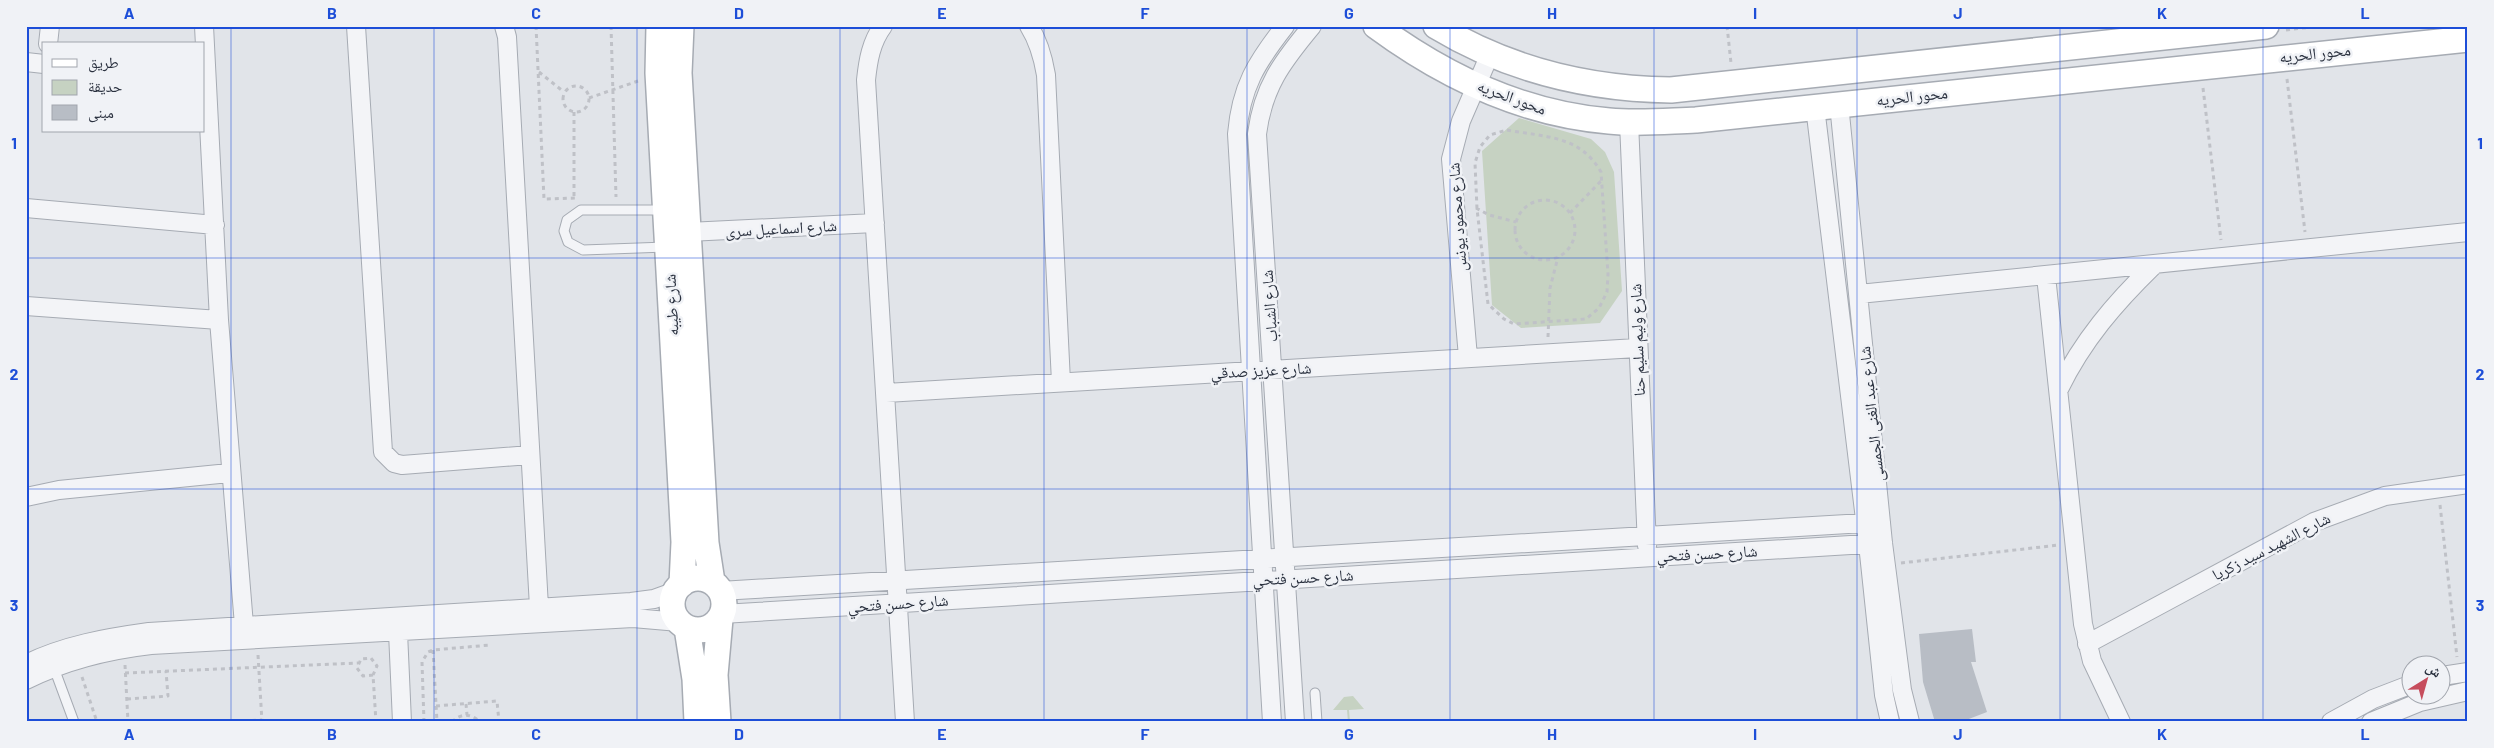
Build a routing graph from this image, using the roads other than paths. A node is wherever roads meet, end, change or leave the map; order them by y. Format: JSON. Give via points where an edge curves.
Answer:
{"nodes":[{"id":1,"x":50,"y":26,"type":"edge"},
{"id":2,"x":204,"y":26,"type":"edge"},
{"id":3,"x":356,"y":26,"type":"edge"},
{"id":4,"x":504,"y":26,"type":"edge"},
{"id":5,"x":659,"y":26,"type":"edge"},
{"id":6,"x":681,"y":26,"type":"edge"},
{"id":7,"x":884,"y":26,"type":"edge"},
{"id":8,"x":1029,"y":26,"type":"edge"},
{"id":9,"x":1285,"y":26,"type":"edge"},
{"id":10,"x":1312,"y":26,"type":"edge"},
{"id":11,"x":1376,"y":26,"type":"edge"},
{"id":12,"x":1436,"y":26,"type":"edge"},
{"id":13,"x":2266,"y":26,"type":"edge"},
{"id":14,"x":2468,"y":38,"type":"edge"},
{"id":15,"x":48,"y":42,"type":"edge"},
{"id":16,"x":204,"y":42,"type":"edge"},
{"id":17,"x":1490,"y":54,"type":"junction"},
{"id":18,"x":26,"y":62,"type":"edge"},
{"id":19,"x":42,"y":64,"type":"edge"},
{"id":20,"x":205,"y":78,"type":"edge"},
{"id":21,"x":1476,"y":85,"type":"junction"},
{"id":22,"x":1827,"y":105,"type":"junction"},
{"id":23,"x":1629,"y":122,"type":"junction"},
{"id":24,"x":26,"y":208,"type":"edge"},
{"id":25,"x":666,"y":210,"type":"junction"},
{"id":26,"x":875,"y":223,"type":"junction"},
{"id":27,"x":215,"y":225,"type":"junction"},
{"id":28,"x":688,"y":232,"type":"junction"},
{"id":29,"x":2468,"y":232,"type":"edge"},
{"id":30,"x":668,"y":247,"type":"junction"},
{"id":31,"x":2153,"y":266,"type":"junction"},
{"id":32,"x":2046,"y":276,"type":"junction"},
{"id":33,"x":1859,"y":294,"type":"junction"},
{"id":34,"x":26,"y":306,"type":"edge"},
{"id":35,"x":219,"y":320,"type":"junction"},
{"id":36,"x":1637,"y":348,"type":"junction"},
{"id":37,"x":1468,"y":358,"type":"junction"},
{"id":38,"x":1273,"y":369,"type":"junction"},
{"id":39,"x":1251,"y":371,"type":"junction"},
{"id":40,"x":1061,"y":382,"type":"junction"},
{"id":41,"x":2059,"y":389,"type":"junction"},
{"id":42,"x":886,"y":393,"type":"junction"},
{"id":43,"x":530,"y":455,"type":"junction"},
{"id":44,"x":230,"y":473,"type":"junction"},
{"id":45,"x":2468,"y":484,"type":"edge"},
{"id":46,"x":26,"y":497,"type":"edge"},
{"id":47,"x":1873,"y":523,"type":"junction"},
{"id":48,"x":1646,"y":536,"type":"junction"},
{"id":49,"x":1876,"y":544,"type":"junction"},
{"id":50,"x":1648,"y":557,"type":"junction"},
{"id":51,"x":1284,"y":558,"type":"junction"},
{"id":52,"x":1262,"y":559,"type":"junction"},
{"id":53,"x":1284,"y":578,"type":"junction"},
{"id":54,"x":897,"y":580,"type":"junction"},
{"id":55,"x":1264,"y":580,"type":"junction"},
{"id":56,"x":679,"y":587,"type":"junction"},
{"id":57,"x":718,"y":601,"type":"junction"},
{"id":58,"x":898,"y":603,"type":"junction"},
{"id":59,"x":539,"y":608,"type":"junction"},
{"id":60,"x":244,"y":625,"type":"junction"},
{"id":61,"x":683,"y":625,"type":"junction"},
{"id":62,"x":398,"y":632,"type":"junction"},
{"id":63,"x":2087,"y":644,"type":"junction"},
{"id":64,"x":26,"y":664,"type":"edge"},
{"id":65,"x":54,"y":668,"type":"junction"},
{"id":66,"x":26,"y":680,"type":"edge"},
{"id":67,"x":2402,"y":688,"type":"edge"},
{"id":68,"x":2468,"y":691,"type":"edge"},
{"id":69,"x":1315,"y":693,"type":"dead end"},
{"id":70,"x":74,"y":722,"type":"edge"},
{"id":71,"x":402,"y":722,"type":"edge"},
{"id":72,"x":697,"y":722,"type":"edge"},
{"id":73,"x":718,"y":722,"type":"edge"},
{"id":74,"x":905,"y":722,"type":"edge"},
{"id":75,"x":1272,"y":722,"type":"edge"},
{"id":76,"x":1294,"y":722,"type":"edge"},
{"id":77,"x":1317,"y":722,"type":"edge"},
{"id":78,"x":1890,"y":722,"type":"edge"},
{"id":79,"x":1910,"y":722,"type":"edge"},
{"id":80,"x":2121,"y":722,"type":"edge"},
{"id":81,"x":2331,"y":722,"type":"edge"},
{"id":82,"x":2372,"y":722,"type":"edge"}],
"edges":[{"from":1,"to":15,"type":"street"},
{"from":2,"to":16,"type":"street"},
{"from":3,"to":43,"type":"street","via":[[383,452],[394,464],[402,465]]},
{"from":4,"to":43,"type":"street"},
{"from":5,"to":25,"type":"main road","name":"شارع طيبه","via":[[658,73]]},
{"from":6,"to":28,"type":"main road","name":"شارع طيبه","via":[[679,73]]},
{"from":7,"to":26,"type":"street","via":[[872,47],[866,80]]},
{"from":8,"to":40,"type":"street","via":[[1044,57],[1046,75]]},
{"from":9,"to":39,"type":"street","name":"شارع الشباب","via":[[1253,70],[1238,115]]},
{"from":10,"to":38,"type":"street","name":"شارع الشباب","via":[[1276,72],[1259,118],[1258,151]]},
{"from":11,"to":21,"type":"main road","name":"محور الحريه"},
{"from":12,"to":17,"type":"main road","name":"محور الحريه"},
{"from":13,"to":17,"type":"main road","name":"محور الحريه","via":[[1671,90],[1599,86],[1551,76]]},
{"from":14,"to":22,"type":"main road","name":"محور الحريه"},
{"from":17,"to":21,"type":"street","name":"شارع محمود يونس"},
{"from":18,"to":19,"type":"street"},
{"from":20,"to":27,"type":"street"},
{"from":21,"to":23,"type":"main road","name":"محور الحريه","via":[[1547,111]]},
{"from":21,"to":37,"type":"street","name":"شارع محمود يونس","via":[[1461,120],[1451,158]]},
{"from":22,"to":23,"type":"main road","name":"محور الحريه","via":[[1696,120]]},
{"from":22,"to":33,"type":"street","name":"شارع عبد الغنى الجمسى"},
{"from":22,"to":47,"type":"street","name":"شارع عبد الغنى الجمسى"},
{"from":23,"to":36,"type":"street","name":"شارع وليم سليم حنا"},
{"from":24,"to":27,"type":"street"},
{"from":25,"to":30,"type":"main road","name":"شارع طيبه"},
{"from":25,"to":30,"type":"lane","via":[[575,212],[564,225],[568,242],[583,250]]},
{"from":26,"to":28,"type":"street","name":"شارع اسماعيل سرى"},
{"from":26,"to":42,"type":"street"},
{"from":27,"to":35,"type":"street"},
{"from":28,"to":57,"type":"main road","name":"شارع طيبه","via":[[706,542]]},
{"from":29,"to":31,"type":"street"},
{"from":30,"to":56,"type":"main road","name":"شارع طيبه","via":[[684,542]]},
{"from":31,"to":32,"type":"street"},
{"from":31,"to":41,"type":"street","via":[[2108,311],[2072,362]]},
{"from":32,"to":33,"type":"street"},
{"from":32,"to":41,"type":"street"},
{"from":33,"to":47,"type":"street","name":"شارع عبد الغنى الجمسى"},
{"from":34,"to":35,"type":"street"},
{"from":35,"to":44,"type":"street"},
{"from":36,"to":37,"type":"street","name":"شارع عزيز صدقي"},
{"from":36,"to":48,"type":"street","name":"شارع وليم سليم حنا"},
{"from":37,"to":38,"type":"street","name":"شارع عزيز صدقي"},
{"from":38,"to":39,"type":"street","name":"شارع عزيز صدقي"},
{"from":38,"to":51,"type":"street","name":"شارع الشباب"},
{"from":39,"to":40,"type":"street","name":"شارع عزيز صدقي"},
{"from":39,"to":52,"type":"street","name":"شارع الشباب"},
{"from":40,"to":42,"type":"street","name":"شارع عزيز صدقي"},
{"from":41,"to":63,"type":"street"},
{"from":42,"to":54,"type":"street"},
{"from":43,"to":59,"type":"street"},
{"from":44,"to":46,"type":"street","via":[[59,490]]},
{"from":44,"to":60,"type":"street"},
{"from":45,"to":63,"type":"street","name":"شارع الشهيد سيد زكريا","via":[[2361,502],[2314,522]]},
{"from":47,"to":48,"type":"street","name":"شارع حسن فتحي"},
{"from":47,"to":49,"type":"street","name":"شارع عبد الغنى الجمسى"},
{"from":48,"to":50,"type":"street","name":"شارع وليم سليم حنا"},
{"from":48,"to":51,"type":"street","name":"شارع حسن فتحي"},
{"from":49,"to":50,"type":"street","name":"شارع حسن فتحي"},
{"from":49,"to":78,"type":"street","name":"شارع عبد الغنى الجمسى","via":[[1884,695]]},
{"from":49,"to":79,"type":"street","name":"شارع عبد الغنى الجمسى","via":[[1886,565],[1902,690]]},
{"from":50,"to":53,"type":"street","name":"شارع حسن فتحي"},
{"from":51,"to":52,"type":"street","name":"شارع حسن فتحي"},
{"from":51,"to":53,"type":"street","name":"شارع الشباب"},
{"from":52,"to":54,"type":"street","name":"شارع حسن فتحي"},
{"from":52,"to":55,"type":"street","name":"شارع الشباب"},
{"from":53,"to":55,"type":"street","name":"شارع حسن فتحي"},
{"from":53,"to":76,"type":"street","name":"شارع الشباب"},
{"from":54,"to":57,"type":"street","name":"شارع حسن فتحي"},
{"from":54,"to":58,"type":"street"},
{"from":55,"to":58,"type":"street","name":"شارع حسن فتحي"},
{"from":55,"to":75,"type":"street","name":"شارع الشباب"},
{"from":56,"to":57,"type":"main road","via":[[696,578]]},
{"from":56,"to":59,"type":"street","via":[[643,601]]},
{"from":56,"to":61,"type":"main road","via":[[672,607]]},
{"from":57,"to":58,"type":"street","name":"شارع حسن فتحي"},
{"from":57,"to":61,"type":"main road","via":[[710,627],[703,630]]},
{"from":57,"to":73,"type":"main road","name":"شارع طيبه","via":[[715,675]]},
{"from":58,"to":74,"type":"street"},
{"from":59,"to":60,"type":"street"},
{"from":60,"to":64,"type":"street","via":[[149,632],[93,641],[50,653]]},
{"from":61,"to":62,"type":"street","via":[[633,618]]},
{"from":61,"to":72,"type":"main road","via":[[694,670]]},
{"from":62,"to":65,"type":"street","via":[[124,648]]},
{"from":62,"to":71,"type":"street"},
{"from":63,"to":80,"type":"street","via":[[2098,678]]},
{"from":65,"to":66,"type":"street"},
{"from":65,"to":70,"type":"lane"},
{"from":67,"to":81,"type":"street","via":[[2373,699]]},
{"from":68,"to":82,"type":"street","via":[[2420,702]]},
{"from":69,"to":77,"type":"lane"}]}
